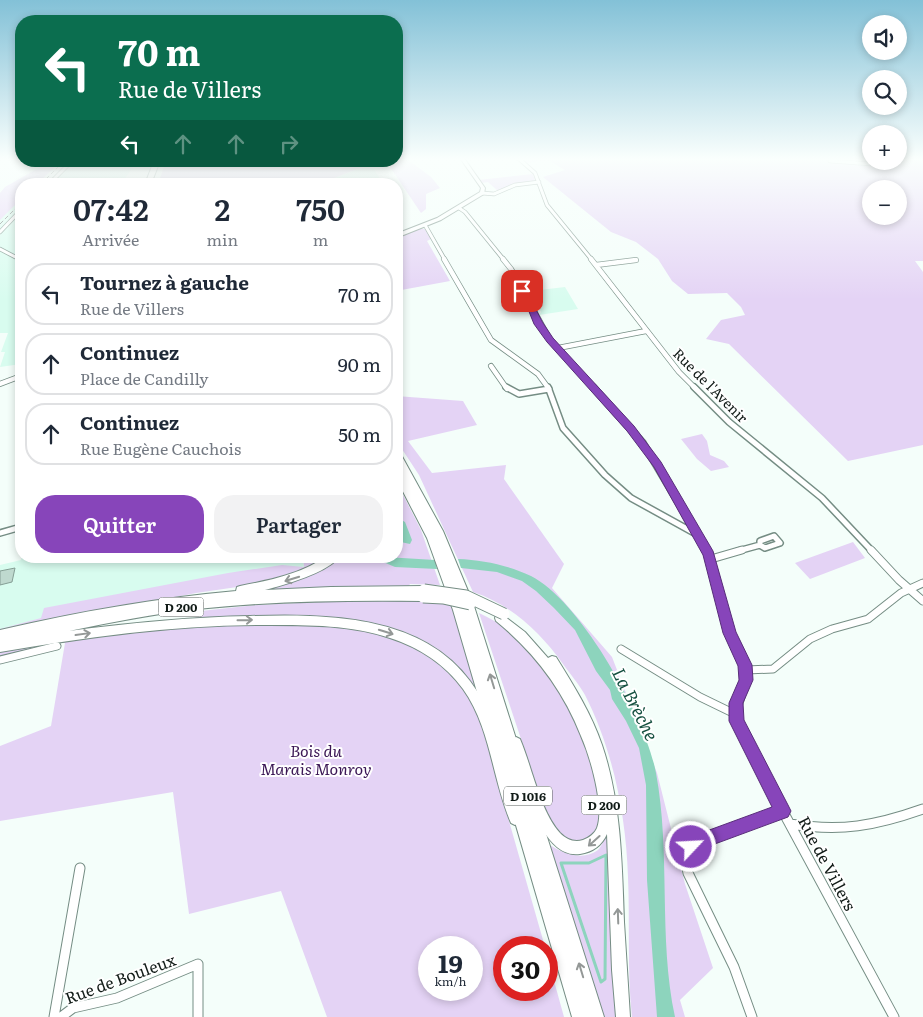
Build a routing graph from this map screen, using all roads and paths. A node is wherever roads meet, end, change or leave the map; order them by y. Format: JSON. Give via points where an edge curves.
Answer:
{"nodes":[{"id":1,"x":463,"y":205,"type":"edge"},
{"id":2,"x":547,"y":205,"type":"edge"},
{"id":3,"x":459,"y":208,"type":"junction"},
{"id":4,"x":15,"y":216,"type":"edge"},
{"id":5,"x":425,"y":225,"type":"junction"},
{"id":6,"x":0,"y":232,"type":"edge"},
{"id":7,"x":403,"y":233,"type":"edge"},
{"id":8,"x":0,"y":249,"type":"edge"},
{"id":9,"x":15,"y":257,"type":"edge"},
{"id":10,"x":636,"y":260,"type":"dead end"},
{"id":11,"x":596,"y":265,"type":"junction"},
{"id":12,"x":646,"y":331,"type":"junction"},
{"id":13,"x":558,"y":348,"type":"junction"},
{"id":14,"x":491,"y":366,"type":"dead end"},
{"id":15,"x":15,"y":378,"type":"edge"},
{"id":16,"x":0,"y":384,"type":"edge"},
{"id":17,"x":548,"y":389,"type":"junction"},
{"id":18,"x":403,"y":465,"type":"edge"},
{"id":19,"x":403,"y":481,"type":"edge"},
{"id":20,"x":15,"y":529,"type":"edge"},
{"id":21,"x":0,"y":532,"type":"edge"},
{"id":22,"x":698,"y":535,"type":"junction"},
{"id":23,"x":760,"y":545,"type":"dead end"},
{"id":24,"x":444,"y":554,"type":"junction"},
{"id":25,"x":711,"y":559,"type":"junction"},
{"id":26,"x":324,"y":563,"type":"edge"},
{"id":27,"x":452,"y":576,"type":"junction"},
{"id":28,"x":923,"y":583,"type":"edge"},
{"id":29,"x":909,"y":589,"type":"junction"},
{"id":30,"x":423,"y":593,"type":"junction"},
{"id":31,"x":188,"y":600,"type":"junction"},
{"id":32,"x":923,"y":601,"type":"edge"},
{"id":33,"x":502,"y":616,"type":"junction"},
{"id":34,"x":0,"y":635,"type":"edge"},
{"id":35,"x":0,"y":641,"type":"edge"},
{"id":36,"x":57,"y":646,"type":"dead end"},
{"id":37,"x":0,"y":647,"type":"edge"},
{"id":38,"x":621,"y":649,"type":"dead end"},
{"id":39,"x":0,"y":660,"type":"edge"},
{"id":40,"x":746,"y":670,"type":"junction"},
{"id":41,"x":502,"y":714,"type":"junction"},
{"id":42,"x":735,"y":714,"type":"junction"},
{"id":43,"x":923,"y":809,"type":"edge"},
{"id":44,"x":782,"y":811,"type":"junction"},
{"id":45,"x":790,"y":824,"type":"junction"},
{"id":46,"x":80,"y":868,"type":"dead end"},
{"id":47,"x":544,"y":898,"type":"junction"},
{"id":48,"x":54,"y":1017,"type":"edge"},
{"id":49,"x":61,"y":1017,"type":"edge"},
{"id":50,"x":198,"y":1017,"type":"edge"},
{"id":51,"x":580,"y":1017,"type":"edge"},
{"id":52,"x":596,"y":1017,"type":"edge"},
{"id":53,"x":623,"y":1017,"type":"edge"},
{"id":54,"x":752,"y":1017,"type":"edge"},
{"id":55,"x":894,"y":1017,"type":"edge"}],
"edges":[{"from":1,"to":3,"type":"main road"},
{"from":2,"to":11,"type":"street","name":"Rue de l'Avenir"},
{"from":3,"to":5,"type":"street"},
{"from":3,"to":13,"type":"street","via":[[509,266],[539,324]]},
{"from":4,"to":6,"type":"street"},
{"from":5,"to":7,"type":"street"},
{"from":5,"to":17,"type":"street","via":[[491,340],[532,368]]},
{"from":8,"to":9,"type":"street"},
{"from":10,"to":11,"type":"street"},
{"from":11,"to":12,"type":"street","name":"Rue de l'Avenir"},
{"from":12,"to":13,"type":"street"},
{"from":12,"to":29,"type":"street","name":"Rue de l'Avenir","via":[[698,392],[822,498]]},
{"from":13,"to":22,"type":"street","via":[[643,443]]},
{"from":14,"to":17,"type":"street","via":[[506,390],[513,395]]},
{"from":15,"to":16,"type":"street"},
{"from":17,"to":22,"type":"street","via":[[564,430],[605,475],[640,504]]},
{"from":18,"to":24,"type":"highway","number":"D 1016","via":[[424,501]]},
{"from":19,"to":24,"type":"highway","number":"D 1016"},
{"from":20,"to":21,"type":"street"},
{"from":22,"to":25,"type":"street"},
{"from":23,"to":25,"type":"street"},
{"from":24,"to":27,"type":"highway","number":"D 1016"},
{"from":25,"to":40,"type":"street","via":[[732,639]]},
{"from":26,"to":31,"type":"main road","number":"D 200","one_way":true,"via":[[290,580]]},
{"from":41,"to":27,"type":"highway","number":"D 1016","one_way":true},
{"from":27,"to":47,"type":"highway","number":"D 1016"},
{"from":28,"to":29,"type":"street"},
{"from":29,"to":32,"type":"street","name":"Rue de l'Avenir"},
{"from":29,"to":40,"type":"street","via":[[868,619],[810,639],[777,667]]},
{"from":30,"to":31,"type":"main road","number":"D 200","via":[[306,591]]},
{"from":30,"to":33,"type":"main road","number":"D 200","bridge":true,"via":[[461,601]]},
{"from":30,"to":35,"type":"main road","number":"D 200","via":[[190,606]]},
{"from":31,"to":34,"type":"main road","number":"D 200","via":[[106,612]]},
{"from":33,"to":41,"type":"main road","number":"D 200","one_way":true,"via":[[543,659],[581,721],[597,768],[605,810],[604,827],[594,843],[573,848],[562,844],[551,832],[523,758]]},
{"from":53,"to":33,"type":"main road","number":"D 200","one_way":true,"via":[[615,832],[602,762],[586,716],[559,670],[530,635]]},
{"from":36,"to":39,"type":"street"},
{"from":37,"to":47,"type":"main road","number":"D 200","one_way":true,"via":[[146,626],[250,620],[338,622],[374,628],[406,639],[450,667],[476,699]]},
{"from":38,"to":42,"type":"street","via":[[700,697]]},
{"from":40,"to":42,"type":"street"},
{"from":52,"to":41,"type":"highway","number":"D 1016","one_way":true},
{"from":42,"to":44,"type":"street","name":"Rue de Villers","via":[[740,732]]},
{"from":43,"to":45,"type":"street","via":[[865,828],[830,830]]},
{"from":44,"to":45,"type":"street","name":"Rue de Villers"},
{"from":44,"to":54,"type":"street","via":[[699,842],[687,855],[690,878],[734,967]]},
{"from":45,"to":55,"type":"street","name":"Rue de Villers"},
{"from":46,"to":48,"type":"street"},
{"from":47,"to":51,"type":"highway","number":"D 1016"},
{"from":49,"to":50,"type":"street","name":"Rue de Bouleux","via":[[73,1008],[117,998],[198,964]]}]}
